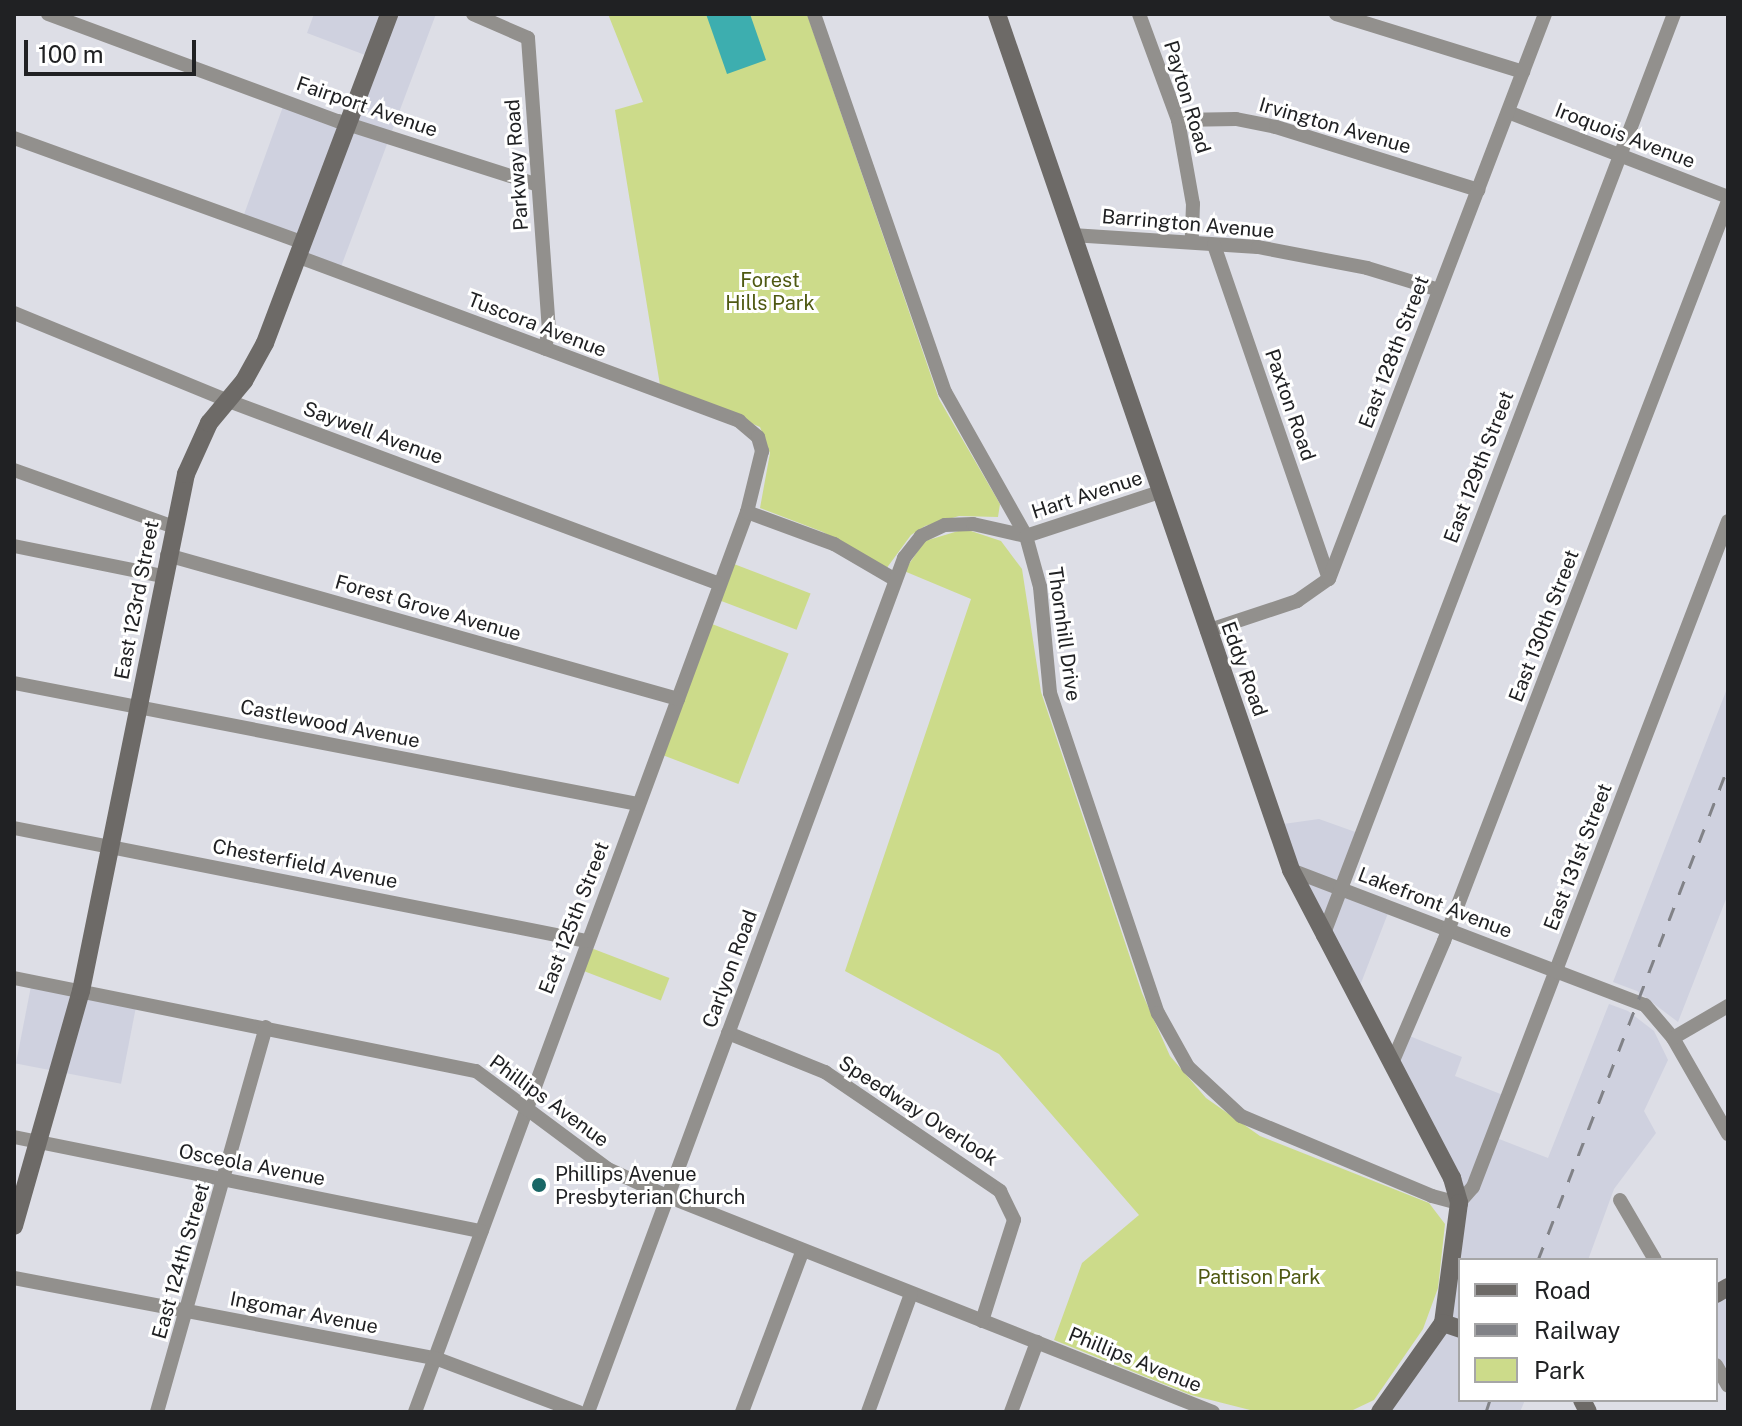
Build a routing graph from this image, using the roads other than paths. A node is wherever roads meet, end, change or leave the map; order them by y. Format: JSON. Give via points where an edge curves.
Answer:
{"nodes":[{"id":1,"x":48,"y":14,"type":"edge"},
{"id":2,"x":389,"y":14,"type":"edge"},
{"id":3,"x":473,"y":14,"type":"edge"},
{"id":4,"x":814,"y":14,"type":"edge"},
{"id":5,"x":997,"y":14,"type":"edge"},
{"id":6,"x":1139,"y":14,"type":"edge"},
{"id":7,"x":1336,"y":14,"type":"edge"},
{"id":8,"x":1545,"y":14,"type":"edge"},
{"id":9,"x":1674,"y":14,"type":"edge"},
{"id":10,"x":1523,"y":72,"type":"junction"},
{"id":11,"x":1508,"y":112,"type":"junction"},
{"id":12,"x":350,"y":120,"type":"junction"},
{"id":13,"x":1178,"y":120,"type":"junction"},
{"id":14,"x":14,"y":138,"type":"edge"},
{"id":15,"x":1620,"y":155,"type":"junction"},
{"id":16,"x":538,"y":185,"type":"junction"},
{"id":17,"x":1478,"y":190,"type":"junction"},
{"id":18,"x":1728,"y":199,"type":"edge"},
{"id":19,"x":1072,"y":235,"type":"junction"},
{"id":20,"x":1192,"y":241,"type":"junction"},
{"id":21,"x":1214,"y":245,"type":"junction"},
{"id":22,"x":301,"y":250,"type":"junction"},
{"id":23,"x":1439,"y":290,"type":"junction"},
{"id":24,"x":14,"y":313,"type":"edge"},
{"id":25,"x":545,"y":349,"type":"junction"},
{"id":26,"x":226,"y":400,"type":"junction"},
{"id":27,"x":758,"y":437,"type":"joint"},
{"id":28,"x":14,"y":470,"type":"edge"},
{"id":29,"x":1160,"y":492,"type":"junction"},
{"id":30,"x":747,"y":512,"type":"junction"},
{"id":31,"x":1728,"y":521,"type":"edge"},
{"id":32,"x":174,"y":527,"type":"junction"},
{"id":33,"x":1026,"y":536,"type":"junction"},
{"id":34,"x":14,"y":546,"type":"edge"},
{"id":35,"x":167,"y":555,"type":"junction"},
{"id":36,"x":163,"y":576,"type":"junction"},
{"id":37,"x":894,"y":579,"type":"junction"},
{"id":38,"x":1329,"y":579,"type":"junction"},
{"id":39,"x":720,"y":584,"type":"junction"},
{"id":40,"x":1207,"y":631,"type":"junction"},
{"id":41,"x":14,"y":683,"type":"edge"},
{"id":42,"x":678,"y":699,"type":"junction"},
{"id":43,"x":138,"y":707,"type":"junction"},
{"id":44,"x":638,"y":804,"type":"junction"},
{"id":45,"x":14,"y":828,"type":"edge"},
{"id":46,"x":111,"y":847,"type":"junction"},
{"id":47,"x":1291,"y":870,"type":"junction"},
{"id":48,"x":1340,"y":889,"type":"junction"},
{"id":49,"x":1448,"y":930,"type":"junction"},
{"id":50,"x":1323,"y":936,"type":"junction"},
{"id":51,"x":587,"y":941,"type":"junction"},
{"id":52,"x":1557,"y":970,"type":"junction"},
{"id":53,"x":14,"y":978,"type":"edge"},
{"id":54,"x":81,"y":991,"type":"junction"},
{"id":55,"x":1728,"y":1006,"type":"edge"},
{"id":56,"x":266,"y":1027,"type":"junction"},
{"id":57,"x":728,"y":1033,"type":"junction"},
{"id":58,"x":1673,"y":1038,"type":"junction"},
{"id":59,"x":1392,"y":1063,"type":"junction"},
{"id":60,"x":524,"y":1108,"type":"junction"},
{"id":61,"x":1728,"y":1134,"type":"edge"},
{"id":62,"x":14,"y":1137,"type":"edge"},
{"id":63,"x":39,"y":1142,"type":"junction"},
{"id":64,"x":225,"y":1181,"type":"junction"},
{"id":65,"x":667,"y":1196,"type":"junction"},
{"id":66,"x":1620,"y":1200,"type":"dead end"},
{"id":67,"x":1459,"y":1203,"type":"junction"},
{"id":68,"x":14,"y":1226,"type":"edge"},
{"id":69,"x":482,"y":1231,"type":"junction"},
{"id":70,"x":802,"y":1252,"type":"junction"},
{"id":71,"x":1654,"y":1258,"type":"edge"},
{"id":72,"x":14,"y":1278,"type":"edge"},
{"id":73,"x":911,"y":1294,"type":"junction"},
{"id":74,"x":187,"y":1310,"type":"junction"},
{"id":75,"x":982,"y":1321,"type":"junction"},
{"id":76,"x":1451,"y":1326,"type":"edge"},
{"id":77,"x":1037,"y":1342,"type":"junction"},
{"id":78,"x":435,"y":1358,"type":"junction"},
{"id":79,"x":1718,"y":1368,"type":"edge"},
{"id":80,"x":1728,"y":1386,"type":"edge"},
{"id":81,"x":1205,"y":1411,"type":"edge"},
{"id":82,"x":157,"y":1412,"type":"edge"},
{"id":83,"x":415,"y":1412,"type":"edge"},
{"id":84,"x":579,"y":1412,"type":"edge"},
{"id":85,"x":588,"y":1412,"type":"edge"},
{"id":86,"x":742,"y":1412,"type":"edge"},
{"id":87,"x":868,"y":1412,"type":"edge"},
{"id":88,"x":1011,"y":1412,"type":"edge"},
{"id":89,"x":1380,"y":1412,"type":"edge"}],
"edges":[{"from":1,"to":12,"type":"street","name":"Fairport Avenue","via":[[338,121]]},
{"from":2,"to":12,"type":"street","name":"East 123rd Street"},
{"from":3,"to":16,"type":"street","name":"Parkway Road","via":[[528,38]]},
{"from":4,"to":33,"type":"street","name":"Thornhill Drive","via":[[945,392]]},
{"from":5,"to":19,"type":"street","name":"Eddy Road"},
{"from":6,"to":13,"type":"street","name":"Payton Road"},
{"from":7,"to":10,"type":"street"},
{"from":8,"to":10,"type":"street","name":"East 128th Street"},
{"from":9,"to":15,"type":"street","name":"East 129th Street"},
{"from":10,"to":11,"type":"street","name":"East 128th Street"},
{"from":11,"to":15,"type":"street","name":"Iroquois Avenue"},
{"from":11,"to":17,"type":"street","name":"East 128th Street"},
{"from":12,"to":16,"type":"street","name":"Fairport Avenue"},
{"from":12,"to":22,"type":"street","name":"East 123rd Street"},
{"from":13,"to":17,"type":"street","name":"Irvington Avenue","via":[[1236,119],[1276,127]]},
{"from":13,"to":20,"type":"street","name":"Payton Road","via":[[1193,204]]},
{"from":14,"to":22,"type":"street","name":"Tuscora Avenue"},
{"from":15,"to":18,"type":"street","name":"Iroquois Avenue"},
{"from":15,"to":48,"type":"street","name":"East 129th Street"},
{"from":16,"to":25,"type":"street","name":"Parkway Road","via":[[549,328]]},
{"from":17,"to":23,"type":"street","name":"East 128th Street"},
{"from":18,"to":49,"type":"street","name":"East 130th Street"},
{"from":19,"to":20,"type":"street","name":"Barrington Avenue"},
{"from":19,"to":29,"type":"street","name":"Eddy Road"},
{"from":20,"to":21,"type":"street","name":"Barrington Avenue"},
{"from":21,"to":23,"type":"street","name":"Barrington Avenue","via":[[1258,247],[1351,265]]},
{"from":21,"to":38,"type":"street","name":"Paxton Road"},
{"from":22,"to":25,"type":"street","name":"Tuscora Avenue"},
{"from":22,"to":26,"type":"street","name":"East 123rd Street","via":[[265,343],[244,381]]},
{"from":23,"to":38,"type":"street","name":"East 128th Street"},
{"from":24,"to":26,"type":"street","name":"Saywell Avenue"},
{"from":25,"to":27,"type":"street","name":"Tuscora Avenue","via":[[739,421]]},
{"from":26,"to":32,"type":"street","name":"East 123rd Street","via":[[197,446]]},
{"from":26,"to":39,"type":"street","name":"Saywell Avenue"},
{"from":27,"to":30,"type":"street","name":"East 125th Street","via":[[761,465]]},
{"from":28,"to":32,"type":"street"},
{"from":29,"to":33,"type":"street","name":"Hart Avenue"},
{"from":29,"to":40,"type":"street","name":"Eddy Road"},
{"from":30,"to":37,"type":"street","via":[[834,544]]},
{"from":30,"to":39,"type":"street","name":"East 125th Street"},
{"from":31,"to":52,"type":"street","name":"East 131st Street"},
{"from":32,"to":35,"type":"street","name":"East 123rd Street"},
{"from":33,"to":37,"type":"street","name":"Carlyon Road","via":[[957,523],[930,530],[914,543]]},
{"from":33,"to":67,"type":"street","name":"Thornhill Drive","via":[[1040,587],[1046,671],[1057,719],[1158,1013],[1176,1050],[1206,1087],[1241,1116]]},
{"from":34,"to":36,"type":"street"},
{"from":35,"to":36,"type":"street","name":"East 123rd Street"},
{"from":35,"to":42,"type":"street","name":"Forest Grove Avenue"},
{"from":36,"to":43,"type":"street","name":"East 123rd Street"},
{"from":37,"to":57,"type":"street","name":"Carlyon Road"},
{"from":38,"to":40,"type":"street","via":[[1306,597]]},
{"from":39,"to":42,"type":"street","name":"East 125th Street"},
{"from":40,"to":47,"type":"street","name":"Eddy Road"},
{"from":41,"to":43,"type":"street","name":"Castlewood Avenue"},
{"from":42,"to":44,"type":"street","name":"East 125th Street"},
{"from":43,"to":44,"type":"street","name":"Castlewood Avenue"},
{"from":43,"to":46,"type":"street","name":"East 123rd Street"},
{"from":44,"to":51,"type":"street","name":"East 125th Street"},
{"from":45,"to":46,"type":"street","name":"Chesterfield Avenue"},
{"from":46,"to":51,"type":"street","name":"Chesterfield Avenue"},
{"from":46,"to":54,"type":"street","name":"East 123rd Street"},
{"from":47,"to":48,"type":"street","name":"Lakefront Avenue"},
{"from":47,"to":50,"type":"street","name":"Eddy Road"},
{"from":48,"to":49,"type":"street","name":"Lakefront Avenue"},
{"from":48,"to":50,"type":"street","name":"East 129th Street"},
{"from":49,"to":52,"type":"street","name":"Lakefront Avenue"},
{"from":49,"to":59,"type":"street","name":"East 130th Street"},
{"from":50,"to":59,"type":"street","name":"Eddy Road"},
{"from":51,"to":60,"type":"street","name":"East 125th Street"},
{"from":52,"to":58,"type":"street","name":"Lakefront Avenue","via":[[1645,1005]]},
{"from":52,"to":67,"type":"street","name":"East 131st Street","via":[[1477,1180]]},
{"from":53,"to":54,"type":"street","name":"Phillips Avenue"},
{"from":54,"to":56,"type":"street","name":"Phillips Avenue"},
{"from":54,"to":63,"type":"street","name":"East 123rd Street"},
{"from":55,"to":58,"type":"street"},
{"from":56,"to":60,"type":"street","name":"Phillips Avenue","via":[[476,1071]]},
{"from":56,"to":64,"type":"street","name":"East 124th Street"},
{"from":57,"to":65,"type":"street","name":"Carlyon Road"},
{"from":57,"to":75,"type":"street","name":"Speedway Overlook","via":[[825,1072],[1000,1191],[1014,1220]]},
{"from":58,"to":61,"type":"street","name":"Lakefront Avenue"},
{"from":59,"to":67,"type":"street","name":"Eddy Road","via":[[1452,1178]]},
{"from":60,"to":65,"type":"street","name":"Phillips Avenue","via":[[608,1169]]},
{"from":60,"to":69,"type":"street","name":"East 125th Street"},
{"from":62,"to":63,"type":"street","name":"Osceola Avenue"},
{"from":63,"to":64,"type":"street","name":"Osceola Avenue"},
{"from":63,"to":68,"type":"street","name":"East 123rd Street"},
{"from":64,"to":69,"type":"street","name":"Osceola Avenue"},
{"from":64,"to":74,"type":"street","name":"East 124th Street"},
{"from":65,"to":70,"type":"street","name":"Phillips Avenue"},
{"from":65,"to":85,"type":"street","name":"Carlyon Road"},
{"from":66,"to":71,"type":"street"},
{"from":67,"to":76,"type":"street","name":"Eddy Road"},
{"from":69,"to":78,"type":"street","name":"East 125th Street"},
{"from":70,"to":73,"type":"street","name":"Phillips Avenue"},
{"from":70,"to":86,"type":"street"},
{"from":72,"to":74,"type":"street","name":"Ingomar Avenue"},
{"from":73,"to":75,"type":"street","name":"Phillips Avenue"},
{"from":73,"to":87,"type":"street"},
{"from":74,"to":78,"type":"street","name":"Ingomar Avenue"},
{"from":74,"to":82,"type":"street","name":"East 124th Street"},
{"from":75,"to":77,"type":"street","name":"Phillips Avenue"},
{"from":76,"to":89,"type":"street"},
{"from":77,"to":81,"type":"street","name":"Phillips Avenue"},
{"from":77,"to":88,"type":"street"},
{"from":78,"to":83,"type":"street","name":"East 125th Street"},
{"from":78,"to":84,"type":"street","name":"Ingomar Avenue"},
{"from":79,"to":80,"type":"street"}]}
